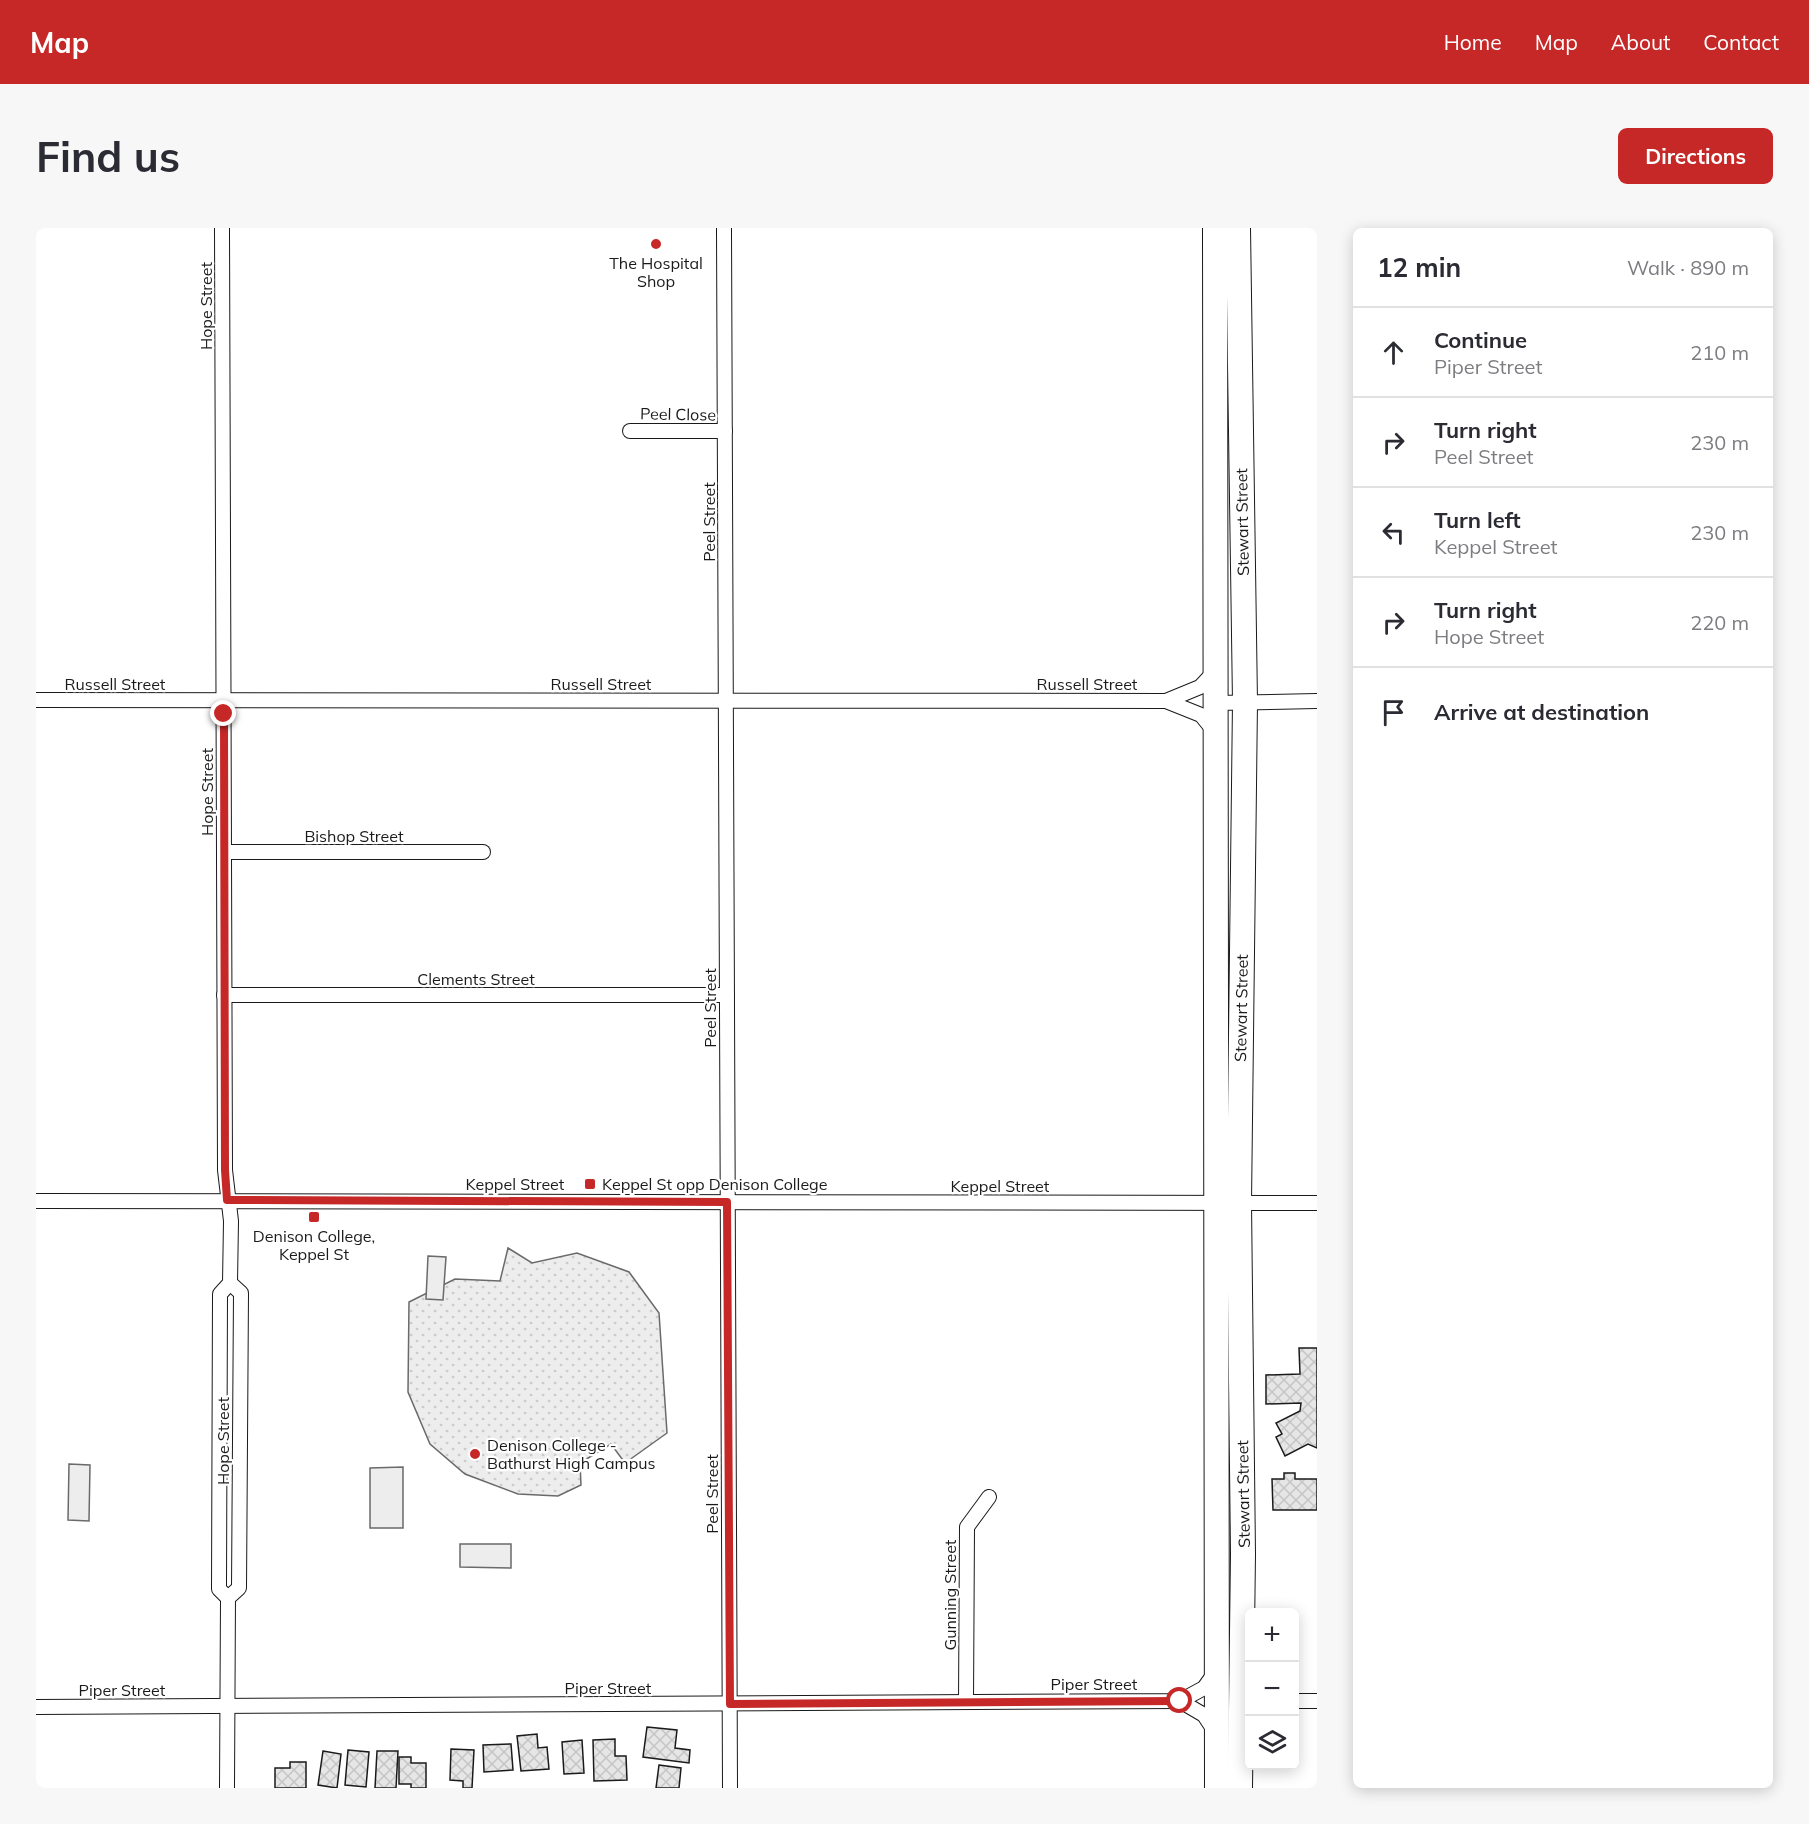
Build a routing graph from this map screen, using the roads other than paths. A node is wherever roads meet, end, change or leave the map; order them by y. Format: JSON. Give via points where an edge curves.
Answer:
{"nodes":[{"id":1,"x":222,"y":228,"type":"edge"},
{"id":2,"x":724,"y":228,"type":"edge"},
{"id":3,"x":1215,"y":228,"type":"edge"},
{"id":4,"x":1240,"y":232,"type":"edge"},
{"id":5,"x":630,"y":430,"type":"dead end"},
{"id":6,"x":725,"y":431,"type":"junction"},
{"id":7,"x":1215,"y":671,"type":"junction"},
{"id":8,"x":36,"y":700,"type":"edge"},
{"id":9,"x":726,"y":700,"type":"junction"},
{"id":10,"x":224,"y":701,"type":"junction"},
{"id":11,"x":1166,"y":701,"type":"junction"},
{"id":12,"x":1317,"y":701,"type":"edge"},
{"id":13,"x":1245,"y":702,"type":"junction"},
{"id":14,"x":1215,"y":703,"type":"junction"},
{"id":15,"x":1216,"y":734,"type":"junction"},
{"id":16,"x":224,"y":852,"type":"junction"},
{"id":17,"x":483,"y":852,"type":"dead end"},
{"id":18,"x":224,"y":995,"type":"junction"},
{"id":19,"x":727,"y":995,"type":"junction"},
{"id":20,"x":227,"y":1200,"type":"junction"},
{"id":21,"x":36,"y":1201,"type":"edge"},
{"id":22,"x":727,"y":1202,"type":"junction"},
{"id":23,"x":1228,"y":1202,"type":"junction"},
{"id":24,"x":1317,"y":1203,"type":"edge"},
{"id":25,"x":230,"y":1284,"type":"junction"},
{"id":26,"x":989,"y":1497,"type":"dead end"},
{"id":27,"x":228,"y":1598,"type":"junction"},
{"id":28,"x":1217,"y":1669,"type":"junction"},
{"id":29,"x":966,"y":1701,"type":"junction"},
{"id":30,"x":1180,"y":1701,"type":"junction"},
{"id":31,"x":1235,"y":1701,"type":"edge"},
{"id":32,"x":1299,"y":1701,"type":"edge"},
{"id":33,"x":1317,"y":1701,"type":"edge"},
{"id":34,"x":730,"y":1704,"type":"junction"},
{"id":35,"x":36,"y":1707,"type":"edge"},
{"id":36,"x":227,"y":1707,"type":"junction"},
{"id":37,"x":1217,"y":1734,"type":"junction"},
{"id":38,"x":227,"y":1788,"type":"edge"},
{"id":39,"x":730,"y":1788,"type":"edge"},
{"id":40,"x":1217,"y":1788,"type":"edge"},
{"id":41,"x":1240,"y":1788,"type":"edge"}],
"edges":[{"from":1,"to":10,"type":"street","name":"Hope Street"},
{"from":2,"to":6,"type":"street","name":"Peel Street"},
{"from":3,"to":7,"type":"highway","name":"Stewart Street"},
{"from":4,"to":13,"type":"highway","name":"Stewart Street"},
{"from":5,"to":6,"type":"street","name":"Peel Close"},
{"from":6,"to":9,"type":"street","name":"Peel Street"},
{"from":7,"to":11,"type":"street","name":"Russell Street","via":[[1200,687]]},
{"from":7,"to":14,"type":"highway","name":"Stewart Street"},
{"from":8,"to":10,"type":"street","name":"Russell Street"},
{"from":9,"to":10,"type":"street","name":"Russell Street"},
{"from":9,"to":11,"type":"street","name":"Russell Street"},
{"from":9,"to":19,"type":"street","name":"Peel Street"},
{"from":10,"to":16,"type":"street","name":"Hope Street"},
{"from":11,"to":15,"type":"street","name":"Russell Street","via":[[1202,715]]},
{"from":12,"to":13,"type":"street"},
{"from":13,"to":14,"type":"street"},
{"from":13,"to":23,"type":"highway","name":"Stewart Street"},
{"from":14,"to":15,"type":"highway","name":"Stewart Street"},
{"from":15,"to":23,"type":"highway","name":"Stewart Street"},
{"from":16,"to":17,"type":"street","name":"Bishop Street"},
{"from":16,"to":18,"type":"street","name":"Hope Street"},
{"from":18,"to":19,"type":"street","name":"Clements Street"},
{"from":18,"to":20,"type":"street","name":"Hope Street"},
{"from":19,"to":22,"type":"street","name":"Peel Street"},
{"from":20,"to":21,"type":"street","name":"Keppel Street"},
{"from":20,"to":22,"type":"street","name":"Keppel Street"},
{"from":20,"to":25,"type":"street","name":"Hope Street","via":[[231,1221]]},
{"from":22,"to":23,"type":"street","name":"Keppel Street"},
{"from":22,"to":34,"type":"street","name":"Peel Street"},
{"from":23,"to":24,"type":"street","name":"Keppel Street"},
{"from":23,"to":28,"type":"highway","name":"Stewart Street"},
{"from":23,"to":31,"type":"highway","name":"Stewart Street","via":[[1243,1554]]},
{"from":25,"to":27,"type":"street","name":"Hope Street","via":[[220,1294],[219,1589]]},
{"from":25,"to":27,"type":"street","name":"Hope Street","via":[[241,1293],[240,1458],[239,1588]]},
{"from":26,"to":29,"type":"street","name":"Gunning Street","via":[[967,1527]]},
{"from":27,"to":36,"type":"street","name":"Hope Street"},
{"from":28,"to":30,"type":"street","via":[[1204,1688]]},
{"from":28,"to":31,"type":"highway","name":"Stewart Street"},
{"from":29,"to":30,"type":"street","name":"Piper Street"},
{"from":29,"to":34,"type":"street","name":"Piper Street"},
{"from":30,"to":37,"type":"street","via":[[1204,1715]]},
{"from":31,"to":37,"type":"highway","name":"Stewart Street"},
{"from":31,"to":41,"type":"highway","name":"Stewart Street"},
{"from":32,"to":33,"type":"street"},
{"from":34,"to":36,"type":"street","name":"Piper Street"},
{"from":34,"to":39,"type":"street","name":"Peel Street"},
{"from":35,"to":36,"type":"street","name":"Piper Street"},
{"from":36,"to":38,"type":"street","name":"Hope Street"},
{"from":37,"to":40,"type":"highway","name":"Stewart Street"}]}
